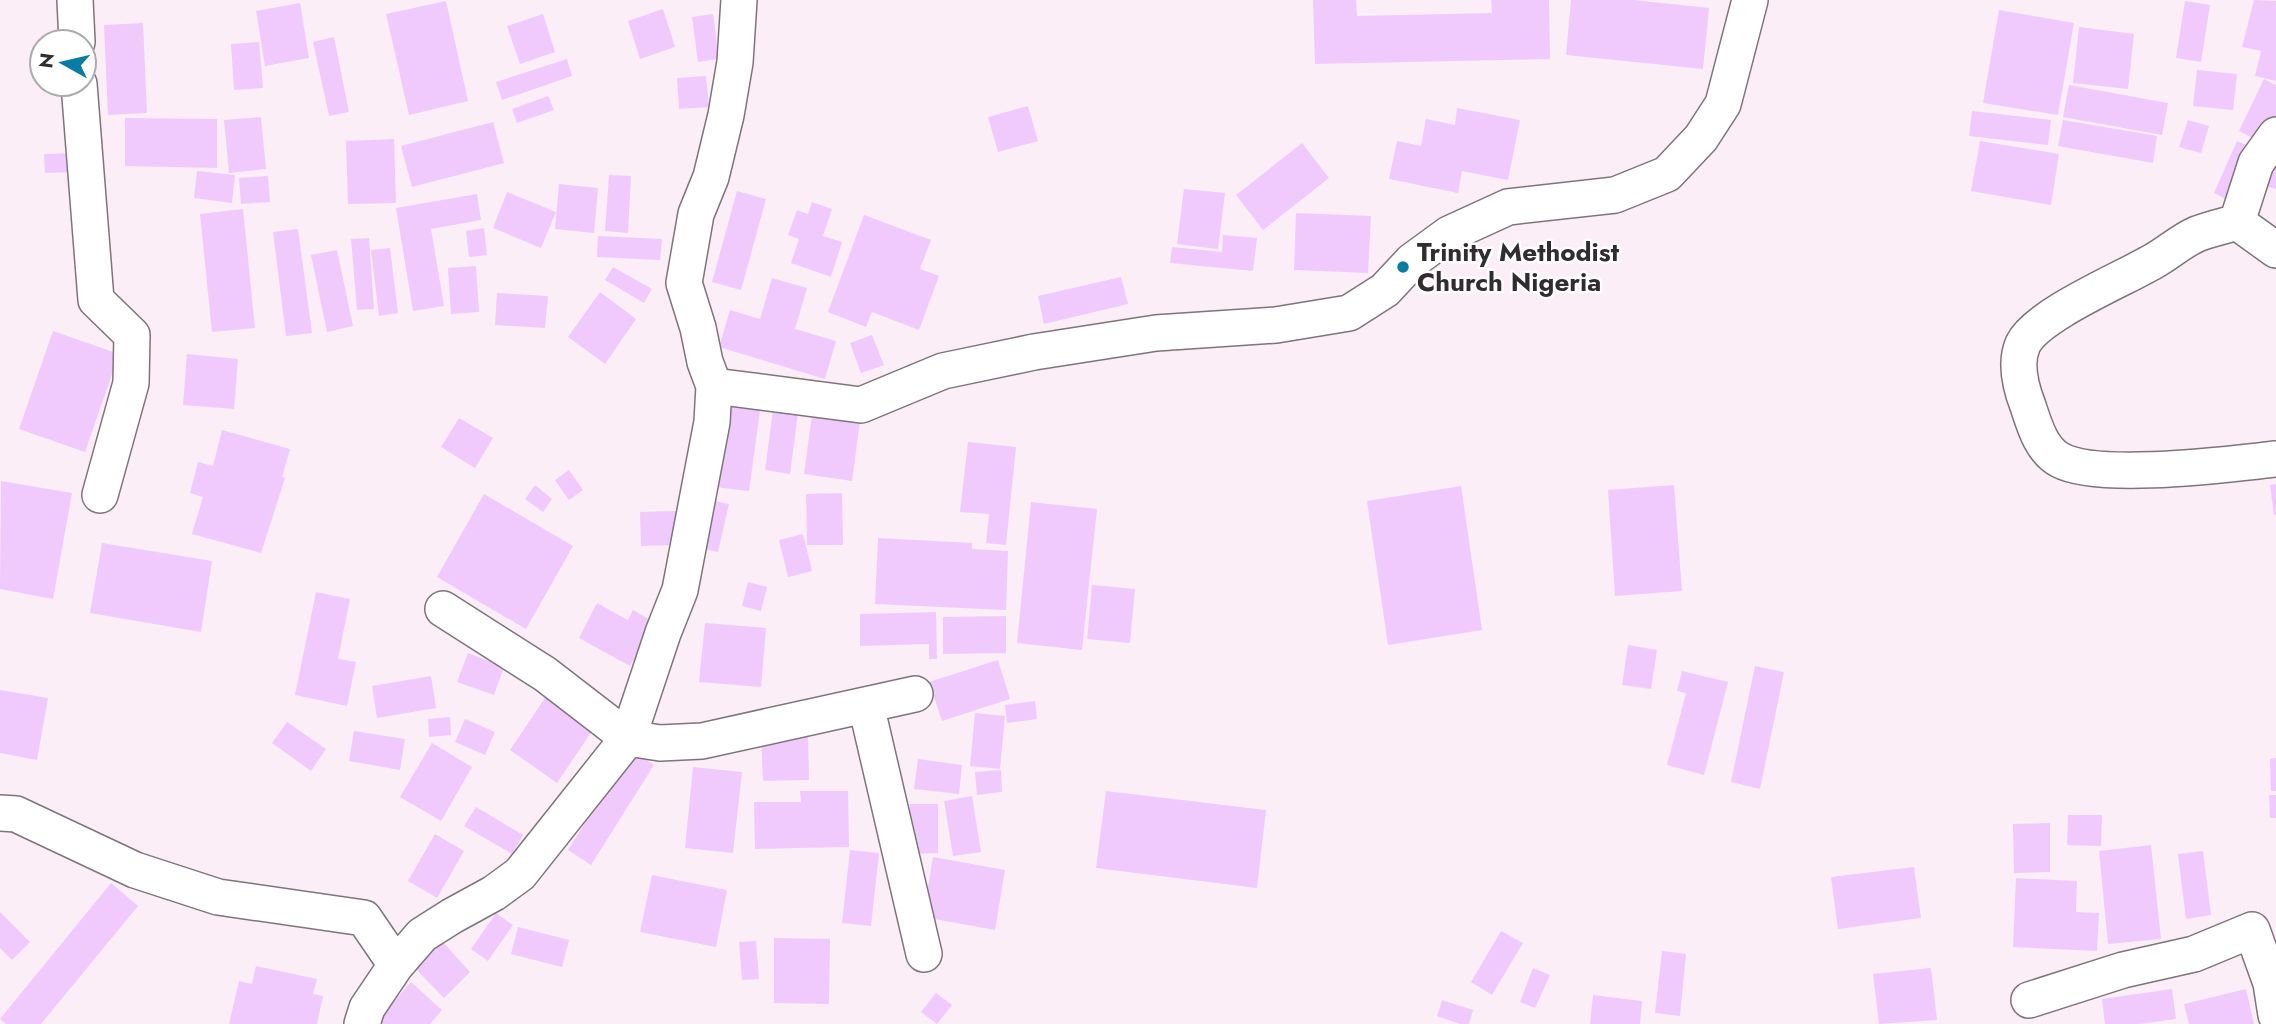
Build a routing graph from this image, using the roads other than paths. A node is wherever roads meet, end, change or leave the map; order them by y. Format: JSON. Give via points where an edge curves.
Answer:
{"nodes":[{"id":1,"x":75,"y":0,"type":"edge"},
{"id":2,"x":739,"y":0,"type":"edge"},
{"id":3,"x":1750,"y":0,"type":"edge"},
{"id":4,"x":76,"y":28,"type":"edge"},
{"id":5,"x":80,"y":98,"type":"edge"},
{"id":6,"x":2276,"y":135,"type":"edge"},
{"id":7,"x":2237,"y":222,"type":"junction"},
{"id":8,"x":2276,"y":250,"type":"edge"},
{"id":9,"x":715,"y":386,"type":"junction"},
{"id":10,"x":2276,"y":459,"type":"edge"},
{"id":11,"x":100,"y":495,"type":"dead end"},
{"id":12,"x":443,"y":609,"type":"dead end"},
{"id":13,"x":915,"y":694,"type":"dead end"},
{"id":14,"x":866,"y":705,"type":"junction"},
{"id":15,"x":628,"y":738,"type":"junction"},
{"id":16,"x":0,"y":813,"type":"edge"},
{"id":17,"x":2264,"y":928,"type":"edge"},
{"id":18,"x":924,"y":954,"type":"dead end"},
{"id":19,"x":396,"y":965,"type":"junction"},
{"id":20,"x":2029,"y":1000,"type":"dead end"},
{"id":21,"x":2276,"y":1015,"type":"edge"},
{"id":22,"x":362,"y":1024,"type":"edge"}],
"edges":[{"from":1,"to":4,"type":"street"},
{"from":2,"to":9,"type":"street","via":[[726,115],[711,177],[696,214],[684,283]]},
{"from":3,"to":9,"type":"street","via":[[1723,104],[1701,138],[1667,174],[1615,195],[1508,207],[1449,234],[1412,261],[1385,290],[1349,313],[1276,325],[1156,333],[1034,352],[943,371],[861,405]]},
{"from":5,"to":11,"type":"street","via":[[96,300],[132,335],[131,383]]},
{"from":6,"to":7,"type":"street","via":[[2256,163]]},
{"from":7,"to":8,"type":"street"},
{"from":7,"to":10,"type":"street","via":[[2194,235],[2056,314],[2023,344],[2018,369],[2040,438],[2058,459],[2083,467],[2121,470]]},
{"from":9,"to":15,"type":"street","via":[[680,590]]},
{"from":12,"to":15,"type":"street","via":[[545,674]]},
{"from":13,"to":14,"type":"street"},
{"from":14,"to":15,"type":"street","via":[[702,741],[660,743]]},
{"from":14,"to":18,"type":"street"},
{"from":15,"to":19,"type":"street","via":[[520,874],[422,935]]},
{"from":16,"to":19,"type":"street","via":[[16,814],[135,870],[218,897],[364,918]]},
{"from":17,"to":20,"type":"street","via":[[2194,954],[2123,970]]},
{"from":17,"to":21,"type":"street"},
{"from":19,"to":22,"type":"street","via":[[367,1007]]}]}
